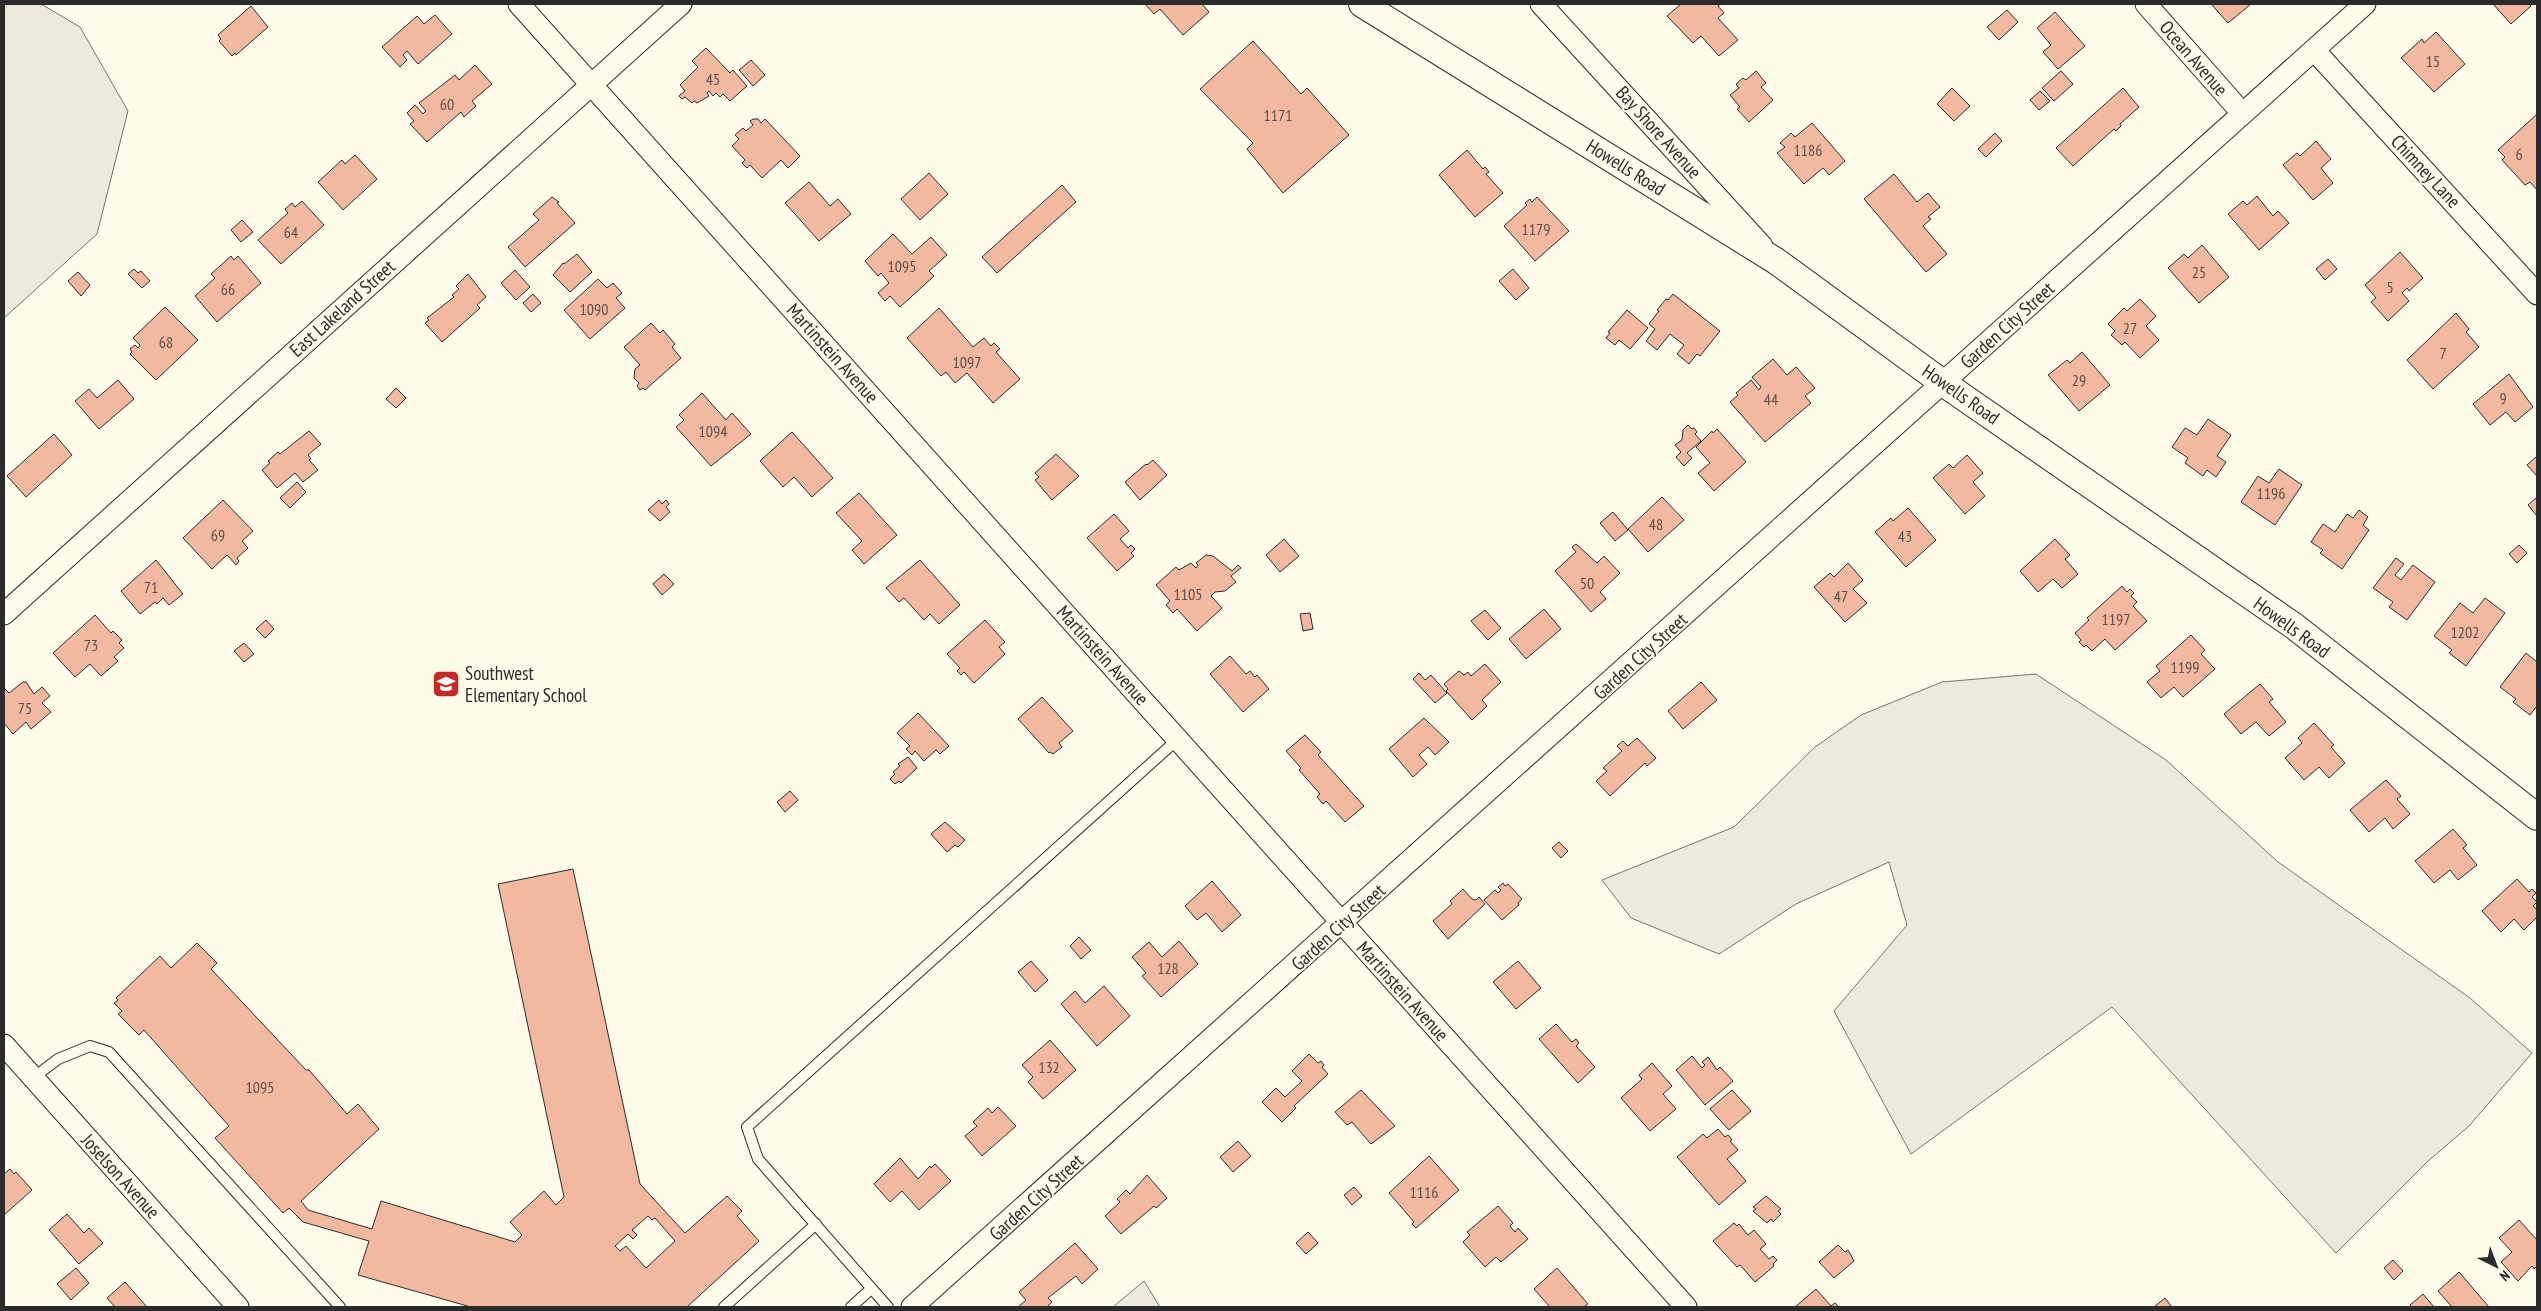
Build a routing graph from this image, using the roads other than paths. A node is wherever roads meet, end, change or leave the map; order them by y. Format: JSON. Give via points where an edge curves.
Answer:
{"nodes":[{"id":1,"x":519,"y":4,"type":"edge"},
{"id":2,"x":681,"y":4,"type":"edge"},
{"id":3,"x":1362,"y":4,"type":"edge"},
{"id":4,"x":1541,"y":4,"type":"edge"},
{"id":5,"x":2146,"y":4,"type":"edge"},
{"id":6,"x":2366,"y":4,"type":"edge"},
{"id":7,"x":2314,"y":50,"type":"junction"},
{"id":8,"x":591,"y":83,"type":"junction"},
{"id":9,"x":2242,"y":113,"type":"junction"},
{"id":10,"x":1776,"y":261,"type":"junction"},
{"id":11,"x":2537,"y":294,"type":"edge"},
{"id":12,"x":1943,"y":383,"type":"junction"},
{"id":13,"x":4,"y":614,"type":"edge"},
{"id":14,"x":1178,"y":739,"type":"junction"},
{"id":15,"x":2537,"y":817,"type":"edge"},
{"id":16,"x":1343,"y":923,"type":"junction"},
{"id":17,"x":4,"y":1044,"type":"edge"},
{"id":18,"x":33,"y":1078,"type":"junction"},
{"id":19,"x":816,"y":1224,"type":"junction"},
{"id":20,"x":872,"y":1289,"type":"junction"},
{"id":21,"x":238,"y":1307,"type":"edge"},
{"id":22,"x":340,"y":1307,"type":"edge"},
{"id":23,"x":724,"y":1307,"type":"edge"},
{"id":24,"x":851,"y":1307,"type":"edge"},
{"id":25,"x":888,"y":1307,"type":"edge"},
{"id":26,"x":912,"y":1307,"type":"edge"},
{"id":27,"x":1686,"y":1307,"type":"edge"}],
"edges":[{"from":1,"to":8,"type":"street","name":"Martinstein Avenue"},
{"from":2,"to":8,"type":"street","name":"East Lakeland Street"},
{"from":3,"to":10,"type":"street","name":"Howells Road"},
{"from":4,"to":10,"type":"street","name":"Bay Shore Avenue"},
{"from":5,"to":9,"type":"street","name":"Ocean Avenue"},
{"from":6,"to":7,"type":"street","name":"Garden City Street"},
{"from":7,"to":9,"type":"street","name":"Garden City Street"},
{"from":7,"to":11,"type":"street","name":"Chimney Lane"},
{"from":8,"to":13,"type":"street","name":"East Lakeland Street"},
{"from":8,"to":14,"type":"street","name":"Martinstein Avenue"},
{"from":9,"to":12,"type":"street","name":"Garden City Street"},
{"from":10,"to":12,"type":"street","name":"Howells Road"},
{"from":12,"to":15,"type":"street","name":"Howells Road","via":[[2294,626]]},
{"from":12,"to":16,"type":"street","name":"Garden City Street"},
{"from":14,"to":16,"type":"street","name":"Martinstein Avenue"},
{"from":14,"to":19,"type":"lane","via":[[747,1127],[758,1159]]},
{"from":16,"to":26,"type":"street","name":"Garden City Street"},
{"from":16,"to":27,"type":"street","name":"Martinstein Avenue"},
{"from":17,"to":18,"type":"street","name":"Joselson Avenue"},
{"from":18,"to":21,"type":"street","name":"Joselson Avenue"},
{"from":18,"to":22,"type":"lane","via":[[58,1059],[90,1046],[109,1052]]},
{"from":19,"to":20,"type":"lane"},
{"from":19,"to":23,"type":"lane"},
{"from":20,"to":24,"type":"lane"},
{"from":20,"to":25,"type":"lane"}]}
